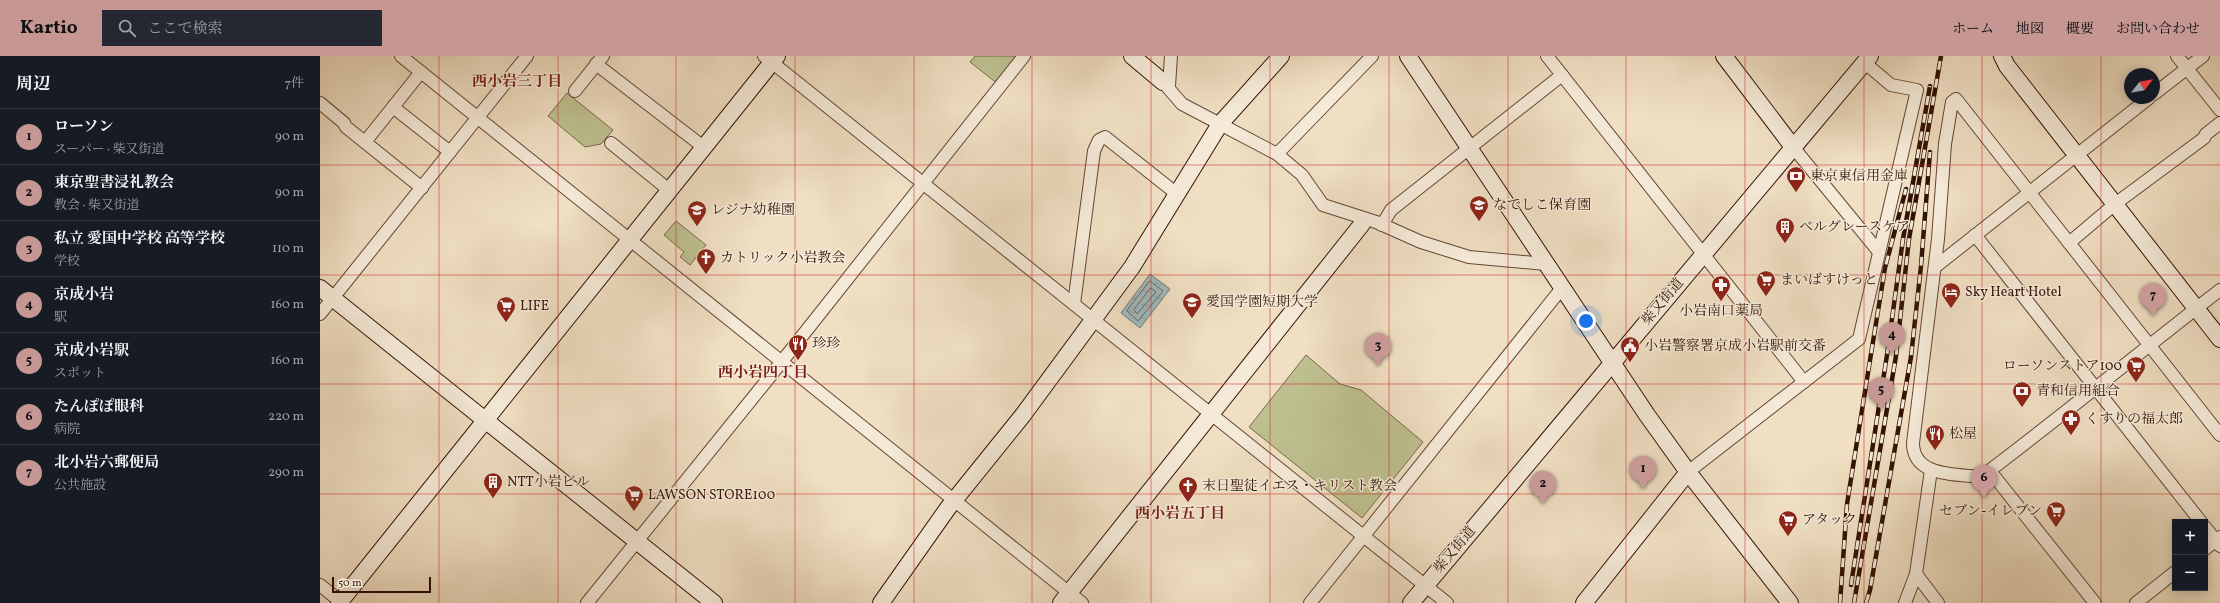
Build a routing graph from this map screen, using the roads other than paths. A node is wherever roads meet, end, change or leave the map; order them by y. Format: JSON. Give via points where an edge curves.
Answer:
{"nodes":[{"id":1,"x":401,"y":56,"type":"edge"},
{"id":2,"x":528,"y":56,"type":"edge"},
{"id":3,"x":1024,"y":56,"type":"edge"},
{"id":4,"x":1132,"y":56,"type":"edge"},
{"id":5,"x":1171,"y":56,"type":"edge"},
{"id":6,"x":1280,"y":56,"type":"edge"},
{"id":7,"x":1372,"y":56,"type":"edge"},
{"id":8,"x":1408,"y":56,"type":"edge"},
{"id":9,"x":1547,"y":56,"type":"edge"},
{"id":10,"x":1724,"y":56,"type":"edge"},
{"id":11,"x":2002,"y":56,"type":"edge"},
{"id":12,"x":2178,"y":56,"type":"edge"},
{"id":13,"x":2203,"y":56,"type":"edge"},
{"id":14,"x":771,"y":58,"type":"edge"},
{"id":15,"x":1867,"y":59,"type":"edge"},
{"id":16,"x":599,"y":60,"type":"edge"},
{"id":17,"x":2187,"y":68,"type":"junction"},
{"id":18,"x":421,"y":72,"type":"junction"},
{"id":19,"x":1562,"y":75,"type":"junction"},
{"id":20,"x":1166,"y":84,"type":"junction"},
{"id":21,"x":2160,"y":89,"type":"edge"},
{"id":22,"x":575,"y":90,"type":"dead end"},
{"id":23,"x":320,"y":103,"type":"edge"},
{"id":24,"x":2141,"y":104,"type":"edge"},
{"id":25,"x":393,"y":107,"type":"junction"},
{"id":26,"x":2220,"y":110,"type":"edge"},
{"id":27,"x":478,"y":118,"type":"junction"},
{"id":28,"x":2220,"y":123,"type":"edge"},
{"id":29,"x":1220,"y":124,"type":"junction"},
{"id":30,"x":365,"y":142,"type":"junction"},
{"id":31,"x":611,"y":143,"type":"dead end"},
{"id":32,"x":1793,"y":147,"type":"junction"},
{"id":33,"x":702,"y":148,"type":"junction"},
{"id":34,"x":1469,"y":148,"type":"junction"},
{"id":35,"x":450,"y":152,"type":"junction"},
{"id":36,"x":1277,"y":154,"type":"junction"},
{"id":37,"x":2076,"y":155,"type":"junction"},
{"id":38,"x":924,"y":183,"type":"junction"},
{"id":39,"x":422,"y":188,"type":"junction"},
{"id":40,"x":669,"y":190,"type":"junction"},
{"id":41,"x":2029,"y":192,"type":"junction"},
{"id":42,"x":1177,"y":194,"type":"junction"},
{"id":43,"x":2115,"y":204,"type":"junction"},
{"id":44,"x":1364,"y":221,"type":"junction"},
{"id":45,"x":1382,"y":225,"type":"junction"},
{"id":46,"x":1975,"y":235,"type":"junction"},
{"id":47,"x":630,"y":240,"type":"junction"},
{"id":48,"x":2069,"y":243,"type":"junction"},
{"id":49,"x":1879,"y":252,"type":"junction"},
{"id":50,"x":1703,"y":255,"type":"junction"},
{"id":51,"x":1546,"y":264,"type":"junction"},
{"id":52,"x":1935,"y":267,"type":"junction"},
{"id":53,"x":320,"y":288,"type":"edge"},
{"id":54,"x":1562,"y":288,"type":"junction"},
{"id":55,"x":2220,"y":290,"type":"edge"},
{"id":56,"x":333,"y":298,"type":"junction"},
{"id":57,"x":1074,"y":304,"type":"junction"},
{"id":58,"x":2196,"y":308,"type":"junction"},
{"id":59,"x":320,"y":314,"type":"edge"},
{"id":60,"x":1093,"y":320,"type":"junction"},
{"id":61,"x":2220,"y":339,"type":"edge"},
{"id":62,"x":2149,"y":346,"type":"junction"},
{"id":63,"x":781,"y":362,"type":"junction"},
{"id":64,"x":1612,"y":363,"type":"junction"},
{"id":65,"x":1804,"y":382,"type":"junction"},
{"id":66,"x":2095,"y":387,"type":"junction"},
{"id":67,"x":1212,"y":414,"type":"junction"},
{"id":68,"x":484,"y":420,"type":"junction"},
{"id":69,"x":2220,"y":435,"type":"edge"},
{"id":70,"x":1931,"y":470,"type":"junction"},
{"id":71,"x":1990,"y":471,"type":"junction"},
{"id":72,"x":1688,"y":472,"type":"junction"},
{"id":73,"x":954,"y":501,"type":"junction"},
{"id":74,"x":2199,"y":519,"type":"edge"},
{"id":75,"x":2208,"y":530,"type":"edge"},
{"id":76,"x":1364,"y":536,"type":"junction"},
{"id":77,"x":2218,"y":541,"type":"edge"},
{"id":78,"x":637,"y":542,"type":"junction"},
{"id":79,"x":2208,"y":546,"type":"edge"},
{"id":80,"x":1916,"y":574,"type":"junction"},
{"id":81,"x":2172,"y":574,"type":"edge"},
{"id":82,"x":320,"y":585,"type":"edge"},
{"id":83,"x":1426,"y":585,"type":"junction"},
{"id":84,"x":1065,"y":598,"type":"edge"},
{"id":85,"x":340,"y":603,"type":"edge"},
{"id":86,"x":587,"y":603,"type":"edge"},
{"id":87,"x":714,"y":603,"type":"edge"},
{"id":88,"x":881,"y":603,"type":"edge"},
{"id":89,"x":1082,"y":603,"type":"edge"},
{"id":90,"x":1310,"y":603,"type":"edge"},
{"id":91,"x":1411,"y":603,"type":"edge"},
{"id":92,"x":1447,"y":603,"type":"edge"},
{"id":93,"x":1584,"y":603,"type":"edge"},
{"id":94,"x":1790,"y":603,"type":"edge"},
{"id":95,"x":1905,"y":603,"type":"edge"},
{"id":96,"x":1938,"y":603,"type":"edge"},
{"id":97,"x":2095,"y":603,"type":"edge"},
{"id":98,"x":2136,"y":603,"type":"edge"}],
"edges":[{"from":1,"to":18,"type":"street"},
{"from":2,"to":27,"type":"street"},
{"from":3,"to":38,"type":"street"},
{"from":4,"to":20,"type":"street"},
{"from":5,"to":20,"type":"street"},
{"from":6,"to":29,"type":"street"},
{"from":7,"to":36,"type":"street"},
{"from":8,"to":34,"type":"street"},
{"from":9,"to":19,"type":"street"},
{"from":10,"to":32,"type":"street"},
{"from":11,"to":37,"type":"street"},
{"from":12,"to":17,"type":"street"},
{"from":13,"to":17,"type":"street"},
{"from":14,"to":33,"type":"street"},
{"from":14,"to":38,"type":"street"},
{"from":15,"to":32,"type":"street","name":"柴又街道"},
{"from":15,"to":49,"type":"street","via":[[1891,85],[1917,90]]},
{"from":16,"to":22,"type":"street"},
{"from":16,"to":33,"type":"street"},
{"from":17,"to":21,"type":"street"},
{"from":17,"to":26,"type":"street"},
{"from":18,"to":25,"type":"street"},
{"from":18,"to":27,"type":"street"},
{"from":19,"to":34,"type":"street"},
{"from":19,"to":50,"type":"street"},
{"from":20,"to":29,"type":"street","via":[[1182,104]]},
{"from":23,"to":30,"type":"street"},
{"from":24,"to":37,"type":"street"},
{"from":25,"to":30,"type":"street"},
{"from":25,"to":35,"type":"street"},
{"from":27,"to":35,"type":"street"},
{"from":27,"to":47,"type":"street"},
{"from":28,"to":43,"type":"street","via":[[2184,154]]},
{"from":29,"to":36,"type":"street"},
{"from":29,"to":42,"type":"street"},
{"from":30,"to":39,"type":"street"},
{"from":31,"to":40,"type":"street"},
{"from":32,"to":49,"type":"street"},
{"from":32,"to":50,"type":"street","name":"柴又街道"},
{"from":33,"to":40,"type":"street"},
{"from":34,"to":45,"type":"street","via":[[1391,210]]},
{"from":34,"to":51,"type":"street"},
{"from":35,"to":39,"type":"street"},
{"from":36,"to":44,"type":"street","via":[[1302,175],[1323,205]]},
{"from":37,"to":41,"type":"street"},
{"from":37,"to":43,"type":"street"},
{"from":38,"to":57,"type":"street"},
{"from":38,"to":63,"type":"street"},
{"from":39,"to":56,"type":"street"},
{"from":40,"to":47,"type":"street"},
{"from":41,"to":46,"type":"street"},
{"from":41,"to":48,"type":"street"},
{"from":41,"to":52,"type":"street","via":[[1956,99],[1952,102],[1944,144]]},
{"from":42,"to":57,"type":"street","via":[[1105,137],[1099,140],[1094,151]]},
{"from":42,"to":60,"type":"street","via":[[1132,267]]},
{"from":43,"to":48,"type":"street"},
{"from":43,"to":58,"type":"street"},
{"from":44,"to":45,"type":"street"},
{"from":44,"to":67,"type":"street"},
{"from":45,"to":51,"type":"street","via":[[1421,242],[1469,256]]},
{"from":46,"to":52,"type":"street"},
{"from":46,"to":66,"type":"street"},
{"from":47,"to":63,"type":"street"},
{"from":47,"to":68,"type":"street"},
{"from":48,"to":62,"type":"street"},
{"from":49,"to":65,"type":"street","via":[[1860,339]]},
{"from":50,"to":64,"type":"street","name":"柴又街道"},
{"from":50,"to":65,"type":"street"},
{"from":51,"to":54,"type":"street"},
{"from":52,"to":70,"type":"street","via":[[1913,443],[1917,460]]},
{"from":53,"to":56,"type":"street"},
{"from":54,"to":64,"type":"street"},
{"from":54,"to":76,"type":"street"},
{"from":55,"to":58,"type":"street"},
{"from":56,"to":59,"type":"street"},
{"from":56,"to":68,"type":"street"},
{"from":57,"to":60,"type":"street"},
{"from":58,"to":61,"type":"street"},
{"from":58,"to":62,"type":"street"},
{"from":60,"to":67,"type":"street"},
{"from":60,"to":73,"type":"street","via":[[1023,415]]},
{"from":62,"to":66,"type":"street"},
{"from":62,"to":69,"type":"street"},
{"from":63,"to":73,"type":"street"},
{"from":63,"to":78,"type":"street"},
{"from":64,"to":72,"type":"street"},
{"from":64,"to":83,"type":"street","name":"柴又街道"},
{"from":65,"to":72,"type":"street"},
{"from":66,"to":71,"type":"street"},
{"from":66,"to":74,"type":"street"},
{"from":67,"to":76,"type":"street"},
{"from":67,"to":84,"type":"street"},
{"from":68,"to":78,"type":"street"},
{"from":68,"to":85,"type":"street"},
{"from":70,"to":71,"type":"street","via":[[1982,478]]},
{"from":70,"to":80,"type":"street"},
{"from":71,"to":97,"type":"street"},
{"from":72,"to":93,"type":"street"},
{"from":72,"to":94,"type":"street"},
{"from":73,"to":84,"type":"street"},
{"from":73,"to":88,"type":"street"},
{"from":75,"to":77,"type":"street"},
{"from":76,"to":83,"type":"street"},
{"from":76,"to":90,"type":"street"},
{"from":77,"to":79,"type":"street"},
{"from":78,"to":86,"type":"street"},
{"from":78,"to":87,"type":"street"},
{"from":80,"to":95,"type":"street"},
{"from":80,"to":96,"type":"street"},
{"from":81,"to":98,"type":"street"},
{"from":82,"to":85,"type":"street"},
{"from":83,"to":91,"type":"street","name":"柴又街道"},
{"from":83,"to":92,"type":"street"},
{"from":84,"to":89,"type":"street"}]}
